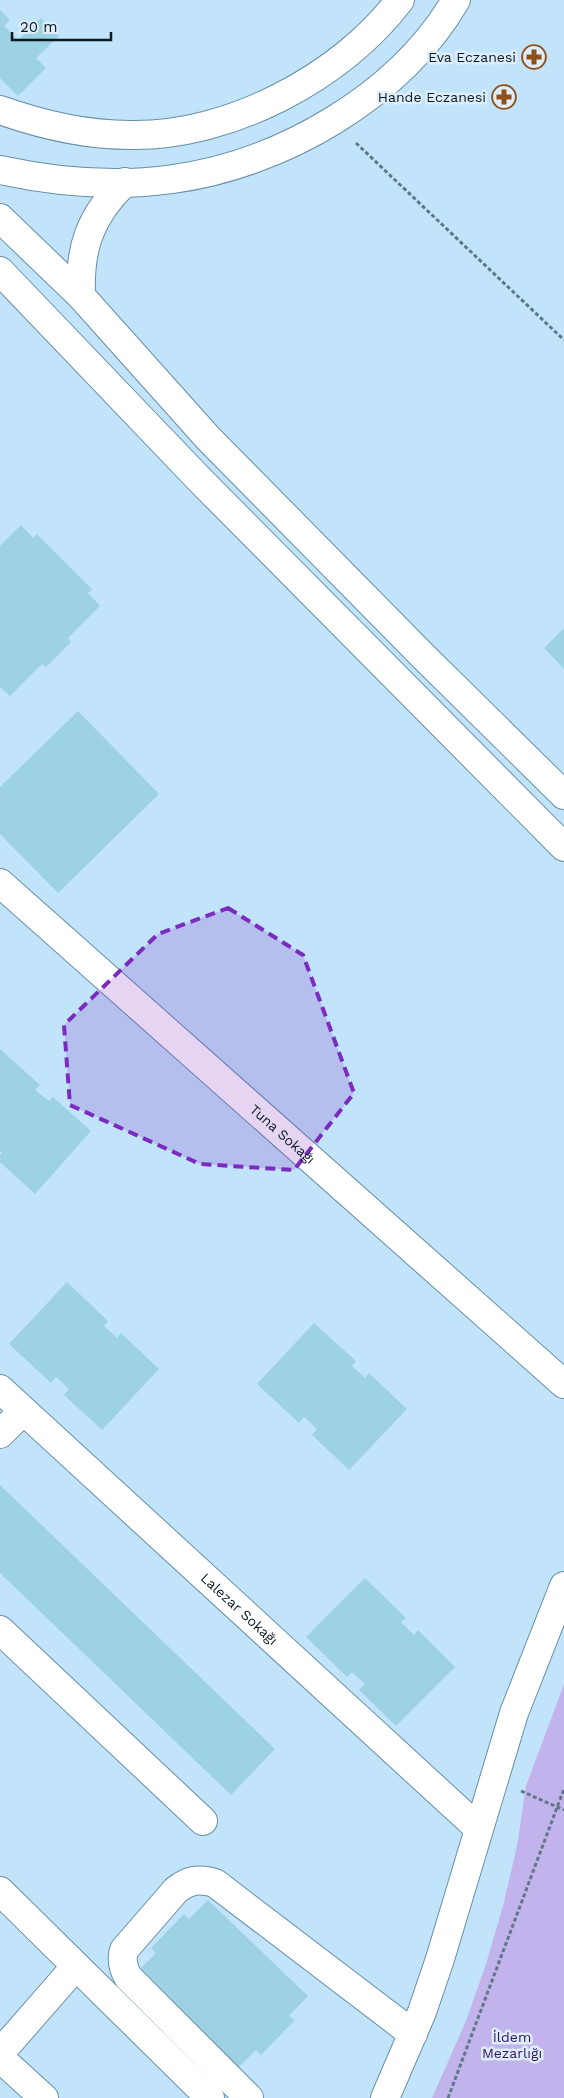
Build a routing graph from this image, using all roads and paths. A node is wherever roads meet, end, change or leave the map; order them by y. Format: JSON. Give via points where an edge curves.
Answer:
{"nodes":[{"id":1,"x":400,"y":0,"type":"edge"},
{"id":2,"x":456,"y":0,"type":"edge"},
{"id":3,"x":0,"y":110,"type":"edge"},
{"id":4,"x":332,"y":120,"type":"junction"},
{"id":5,"x":0,"y":170,"type":"edge"},
{"id":6,"x":125,"y":182,"type":"junction"},
{"id":7,"x":0,"y":218,"type":"edge"},
{"id":8,"x":0,"y":271,"type":"edge"},
{"id":9,"x":81,"y":296,"type":"junction"},
{"id":10,"x":564,"y":340,"type":"edge"},
{"id":11,"x":564,"y":795,"type":"edge"},
{"id":12,"x":564,"y":847,"type":"edge"},
{"id":13,"x":0,"y":883,"type":"edge"},
{"id":14,"x":564,"y":1384,"type":"edge"},
{"id":15,"x":0,"y":1389,"type":"edge"},
{"id":16,"x":23,"y":1411,"type":"junction"},
{"id":17,"x":0,"y":1434,"type":"edge"},
{"id":18,"x":564,"y":1586,"type":"edge"},
{"id":19,"x":0,"y":1630,"type":"edge"},
{"id":20,"x":493,"y":1779,"type":"junction"},
{"id":21,"x":564,"y":1789,"type":"edge"},
{"id":22,"x":558,"y":1806,"type":"junction"},
{"id":23,"x":564,"y":1810,"type":"edge"},
{"id":24,"x":202,"y":1820,"type":"dead end"},
{"id":25,"x":478,"y":1828,"type":"junction"},
{"id":26,"x":0,"y":1891,"type":"edge"},
{"id":27,"x":76,"y":1966,"type":"junction"},
{"id":28,"x":413,"y":2034,"type":"junction"},
{"id":29,"x":0,"y":2053,"type":"edge"},
{"id":30,"x":0,"y":2058,"type":"edge"},
{"id":31,"x":44,"y":2098,"type":"edge"},
{"id":32,"x":210,"y":2098,"type":"edge"},
{"id":33,"x":249,"y":2098,"type":"edge"},
{"id":34,"x":385,"y":2098,"type":"edge"},
{"id":35,"x":448,"y":2098,"type":"edge"}],
"edges":[{"from":1,"to":3,"type":"street","via":[[369,36],[317,75],[257,108],[221,121],[188,130],[110,134],[67,129]]},
{"from":2,"to":4,"type":"street","via":[[407,62],[370,95]]},
{"from":4,"to":6,"type":"street","via":[[300,139],[208,173]]},
{"from":4,"to":10,"type":"path"},
{"from":5,"to":6,"type":"street","via":[[38,177]]},
{"from":6,"to":9,"type":"street","via":[[102,207],[86,240],[80,277]]},
{"from":7,"to":9,"type":"street"},
{"from":8,"to":12,"type":"street","via":[[199,479]]},
{"from":9,"to":11,"type":"street","via":[[208,438]]},
{"from":13,"to":14,"type":"street","name":"Tuna Sokağı"},
{"from":15,"to":16,"type":"street","name":"Lalezar Sokağı"},
{"from":16,"to":17,"type":"street"},
{"from":16,"to":25,"type":"street","name":"Lalezar Sokağı"},
{"from":18,"to":20,"type":"street","via":[[514,1714]]},
{"from":19,"to":24,"type":"street"},
{"from":20,"to":22,"type":"path"},
{"from":20,"to":25,"type":"street"},
{"from":21,"to":22,"type":"path"},
{"from":22,"to":23,"type":"path"},
{"from":22,"to":35,"type":"path"},
{"from":25,"to":28,"type":"street","via":[[440,1959]]},
{"from":26,"to":27,"type":"street"},
{"from":27,"to":29,"type":"street"},
{"from":27,"to":32,"type":"street"},
{"from":28,"to":33,"type":"street","via":[[215,1883],[205,1880],[184,1883],[124,1950],[124,1970]]},
{"from":28,"to":34,"type":"street"},
{"from":30,"to":31,"type":"street"}]}
